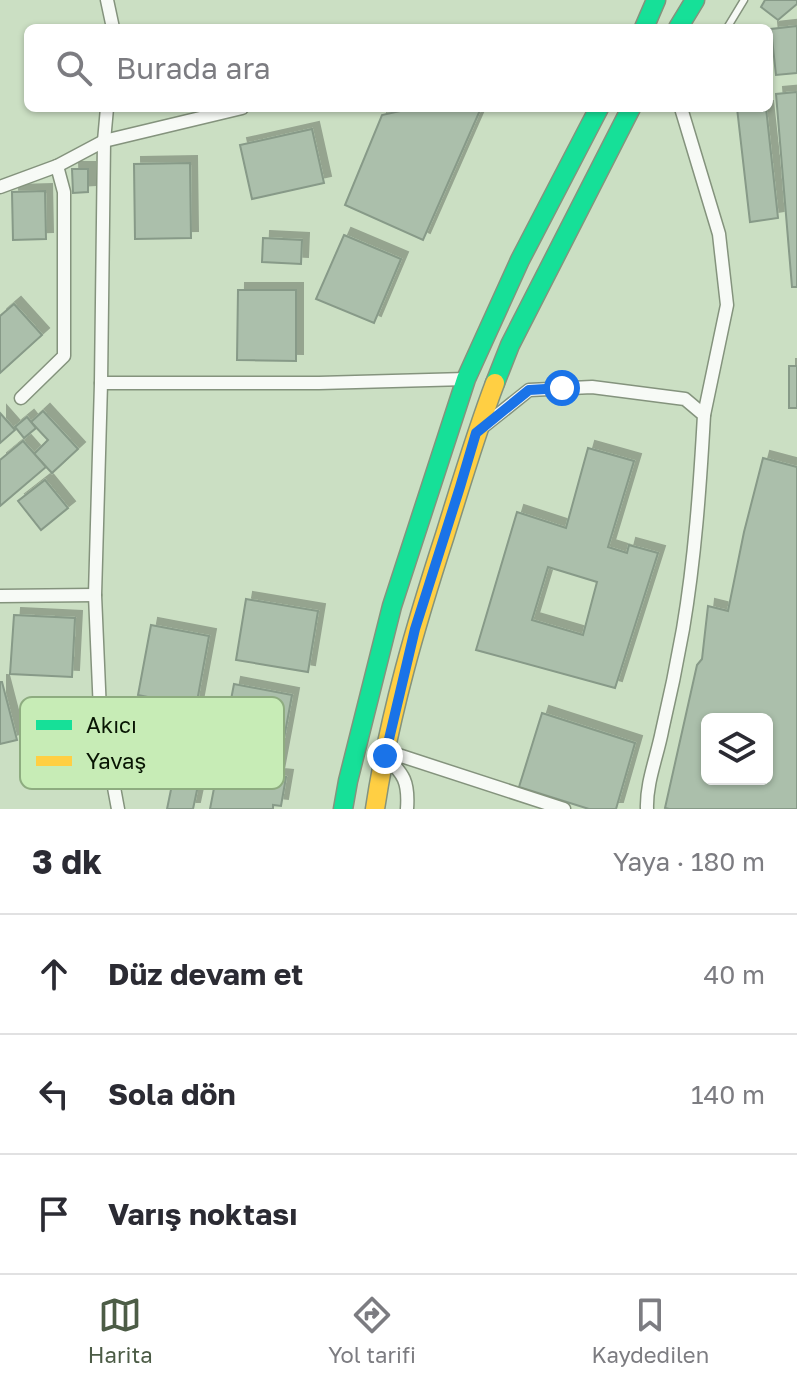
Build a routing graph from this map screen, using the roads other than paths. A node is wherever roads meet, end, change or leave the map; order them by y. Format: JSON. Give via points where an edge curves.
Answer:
{"nodes":[{"id":1,"x":107,"y":0,"type":"edge"},
{"id":2,"x":656,"y":0,"type":"edge"},
{"id":3,"x":695,"y":0,"type":"edge"},
{"id":4,"x":744,"y":0,"type":"edge"},
{"id":5,"x":112,"y":24,"type":"edge"},
{"id":6,"x":646,"y":24,"type":"edge"},
{"id":7,"x":680,"y":24,"type":"edge"},
{"id":8,"x":729,"y":24,"type":"edge"},
{"id":9,"x":107,"y":112,"type":"edge"},
{"id":10,"x":225,"y":112,"type":"edge"},
{"id":11,"x":597,"y":112,"type":"edge"},
{"id":12,"x":629,"y":112,"type":"edge"},
{"id":13,"x":682,"y":112,"type":"edge"},
{"id":14,"x":104,"y":141,"type":"junction"},
{"id":15,"x":57,"y":166,"type":"junction"},
{"id":16,"x":0,"y":187,"type":"edge"},
{"id":17,"x":466,"y":379,"type":"junction"},
{"id":18,"x":101,"y":383,"type":"junction"},
{"id":19,"x":21,"y":398,"type":"dead end"},
{"id":20,"x":704,"y":415,"type":"junction"},
{"id":21,"x":476,"y":433,"type":"junction"},
{"id":22,"x":95,"y":595,"type":"junction"},
{"id":23,"x":0,"y":596,"type":"edge"},
{"id":24,"x":99,"y":697,"type":"edge"},
{"id":25,"x":386,"y":754,"type":"junction"},
{"id":26,"x":114,"y":789,"type":"edge"},
{"id":27,"x":118,"y":809,"type":"edge"},
{"id":28,"x":343,"y":809,"type":"edge"},
{"id":29,"x":375,"y":809,"type":"edge"},
{"id":30,"x":407,"y":809,"type":"edge"},
{"id":31,"x":564,"y":809,"type":"edge"},
{"id":32,"x":647,"y":809,"type":"edge"}],
"edges":[{"from":1,"to":5,"type":"street"},
{"from":2,"to":6,"type":"main road"},
{"from":3,"to":7,"type":"main road"},
{"from":4,"to":8,"type":"lane"},
{"from":9,"to":14,"type":"street"},
{"from":10,"to":14,"type":"street"},
{"from":11,"to":17,"type":"main road"},
{"from":12,"to":21,"type":"main road","via":[[510,345]]},
{"from":13,"to":20,"type":"street","via":[[719,234],[727,305]]},
{"from":14,"to":15,"type":"street"},
{"from":14,"to":18,"type":"street"},
{"from":15,"to":16,"type":"street"},
{"from":15,"to":19,"type":"street","via":[[64,192],[64,356]]},
{"from":17,"to":18,"type":"street"},
{"from":17,"to":28,"type":"main road","via":[[392,606]]},
{"from":18,"to":22,"type":"street"},
{"from":20,"to":21,"type":"street","via":[[685,399],[592,387],[529,390]]},
{"from":20,"to":32,"type":"street","via":[[683,629]]},
{"from":21,"to":25,"type":"main road","via":[[415,629]]},
{"from":22,"to":23,"type":"street"},
{"from":22,"to":24,"type":"street"},
{"from":25,"to":29,"type":"main road"},
{"from":25,"to":30,"type":"street","via":[[402,771]]},
{"from":25,"to":31,"type":"street"},
{"from":26,"to":27,"type":"street"}]}
